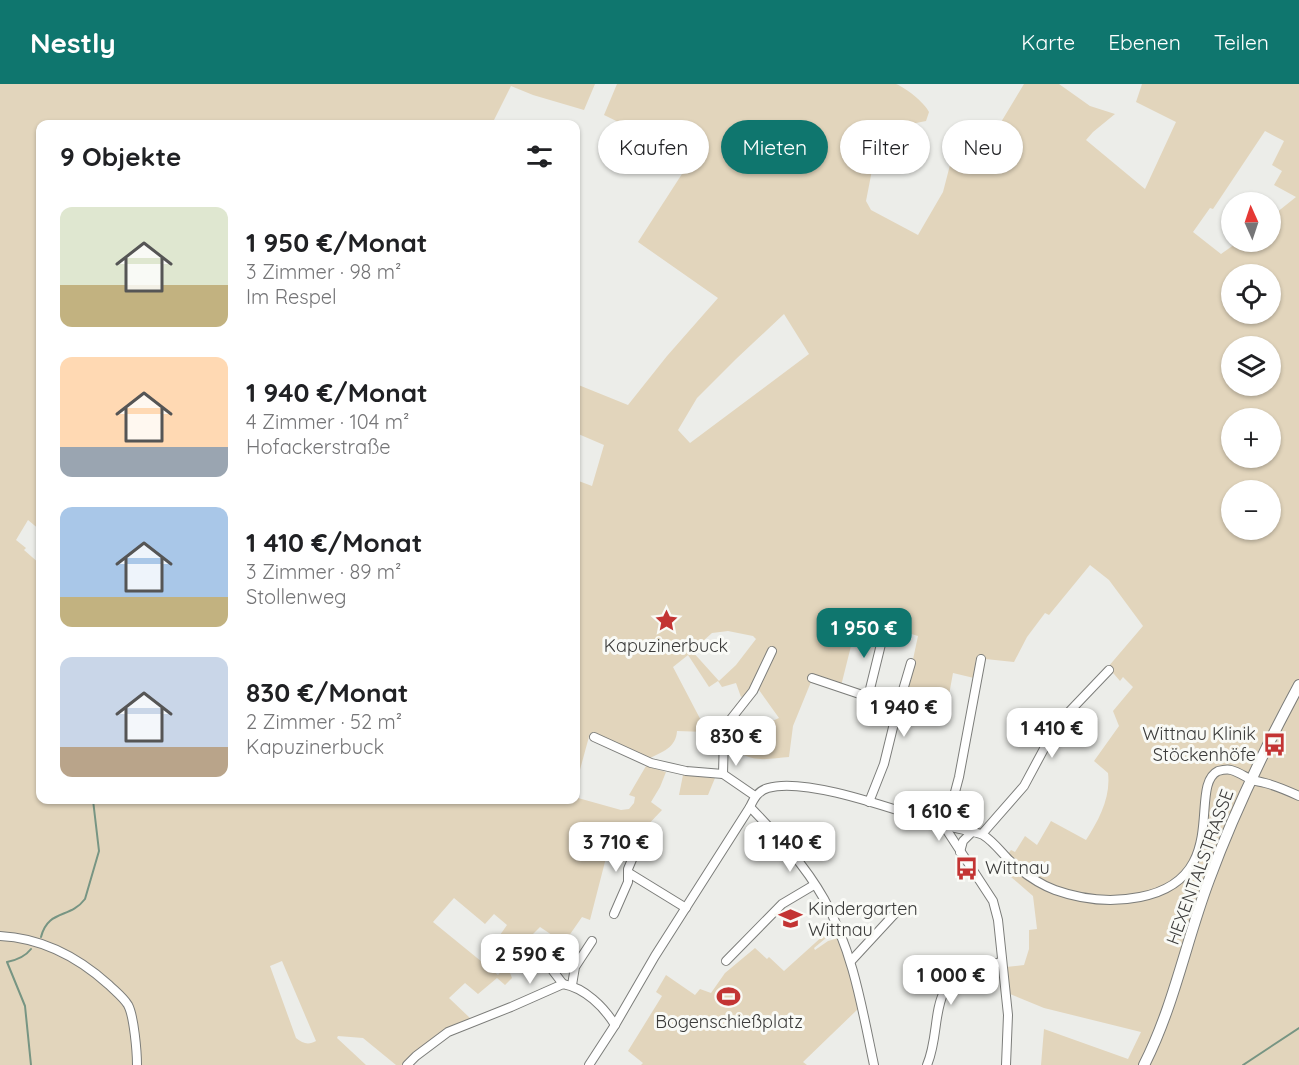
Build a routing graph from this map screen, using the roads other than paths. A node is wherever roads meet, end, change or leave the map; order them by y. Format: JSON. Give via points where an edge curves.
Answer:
{"nodes":[{"id":1,"x":885,"y":628,"type":"dead end"},
{"id":2,"x":772,"y":651,"type":"dead end"},
{"id":3,"x":981,"y":659,"type":"dead end"},
{"id":4,"x":911,"y":663,"type":"dead end"},
{"id":5,"x":1109,"y":670,"type":"dead end"},
{"id":6,"x":812,"y":678,"type":"dead end"},
{"id":7,"x":1299,"y":685,"type":"edge"},
{"id":8,"x":868,"y":696,"type":"junction"},
{"id":9,"x":898,"y":706,"type":"junction"},
{"id":10,"x":594,"y":737,"type":"dead end"},
{"id":11,"x":723,"y":774,"type":"junction"},
{"id":12,"x":1251,"y":779,"type":"junction"},
{"id":13,"x":755,"y":796,"type":"junction"},
{"id":14,"x":1299,"y":796,"type":"edge"},
{"id":15,"x":869,"y":802,"type":"junction"},
{"id":16,"x":750,"y":807,"type":"junction"},
{"id":17,"x":946,"y":826,"type":"junction"},
{"id":18,"x":971,"y":833,"type":"junction"},
{"id":19,"x":982,"y":834,"type":"junction"},
{"id":20,"x":639,"y":843,"type":"dead end"},
{"id":21,"x":960,"y":852,"type":"junction"},
{"id":22,"x":629,"y":873,"type":"junction"},
{"id":23,"x":814,"y":885,"type":"junction"},
{"id":24,"x":686,"y":908,"type":"junction"},
{"id":25,"x":900,"y":908,"type":"dead end"},
{"id":26,"x":614,"y":914,"type":"dead end"},
{"id":27,"x":0,"y":936,"type":"edge"},
{"id":28,"x":592,"y":941,"type":"dead end"},
{"id":29,"x":550,"y":955,"type":"dead end"},
{"id":30,"x":726,"y":961,"type":"dead end"},
{"id":31,"x":851,"y":961,"type":"junction"},
{"id":32,"x":1002,"y":962,"type":"junction"},
{"id":33,"x":568,"y":985,"type":"junction"},
{"id":34,"x":615,"y":1025,"type":"junction"},
{"id":35,"x":137,"y":1065,"type":"edge"},
{"id":36,"x":407,"y":1065,"type":"edge"},
{"id":37,"x":589,"y":1065,"type":"edge"},
{"id":38,"x":874,"y":1065,"type":"edge"},
{"id":39,"x":927,"y":1065,"type":"edge"},
{"id":40,"x":1006,"y":1065,"type":"edge"},
{"id":41,"x":1144,"y":1065,"type":"edge"}],
"edges":[{"from":1,"to":8,"type":"street"},
{"from":2,"to":11,"type":"street","via":[[753,691],[727,724]]},
{"from":3,"to":17,"type":"street"},
{"from":4,"to":9,"type":"street"},
{"from":5,"to":19,"type":"street","via":[[1053,732],[1024,786]]},
{"from":6,"to":8,"type":"street"},
{"from":7,"to":12,"type":"main road","name":"HEXENTALSTRASSE"},
{"from":8,"to":9,"type":"street"},
{"from":9,"to":15,"type":"street","via":[[884,764]]},
{"from":10,"to":11,"type":"street","via":[[651,763]]},
{"from":11,"to":13,"type":"street"},
{"from":12,"to":14,"type":"street"},
{"from":12,"to":19,"type":"street","via":[[1229,769],[1215,773],[1206,791],[1195,859],[1170,887],[1148,895],[1104,901],[1052,889],[1010,861]]},
{"from":12,"to":41,"type":"main road","name":"HEXENTALSTRASSE","via":[[1209,880],[1164,1023]]},
{"from":13,"to":15,"type":"street","via":[[761,790],[788,785]]},
{"from":13,"to":16,"type":"street"},
{"from":15,"to":17,"type":"street"},
{"from":16,"to":23,"type":"street","via":[[786,845]]},
{"from":16,"to":24,"type":"street"},
{"from":17,"to":18,"type":"street"},
{"from":17,"to":21,"type":"street"},
{"from":18,"to":19,"type":"street"},
{"from":18,"to":21,"type":"street"},
{"from":20,"to":22,"type":"street"},
{"from":21,"to":32,"type":"street","via":[[993,901]]},
{"from":22,"to":24,"type":"street"},
{"from":22,"to":26,"type":"street"},
{"from":23,"to":30,"type":"street","via":[[782,904]]},
{"from":23,"to":31,"type":"street"},
{"from":24,"to":34,"type":"street"},
{"from":25,"to":31,"type":"street"},
{"from":27,"to":35,"type":"street","via":[[26,939],[68,954],[120,996],[129,1007]]},
{"from":28,"to":33,"type":"street"},
{"from":29,"to":33,"type":"street","via":[[553,970]]},
{"from":31,"to":38,"type":"street"},
{"from":32,"to":39,"type":"street","via":[[974,968],[945,988],[939,999]]},
{"from":32,"to":40,"type":"street","via":[[1008,1015]]},
{"from":33,"to":34,"type":"street","via":[[604,1008]]},
{"from":33,"to":36,"type":"street","via":[[448,1032]]},
{"from":34,"to":37,"type":"street"}]}
